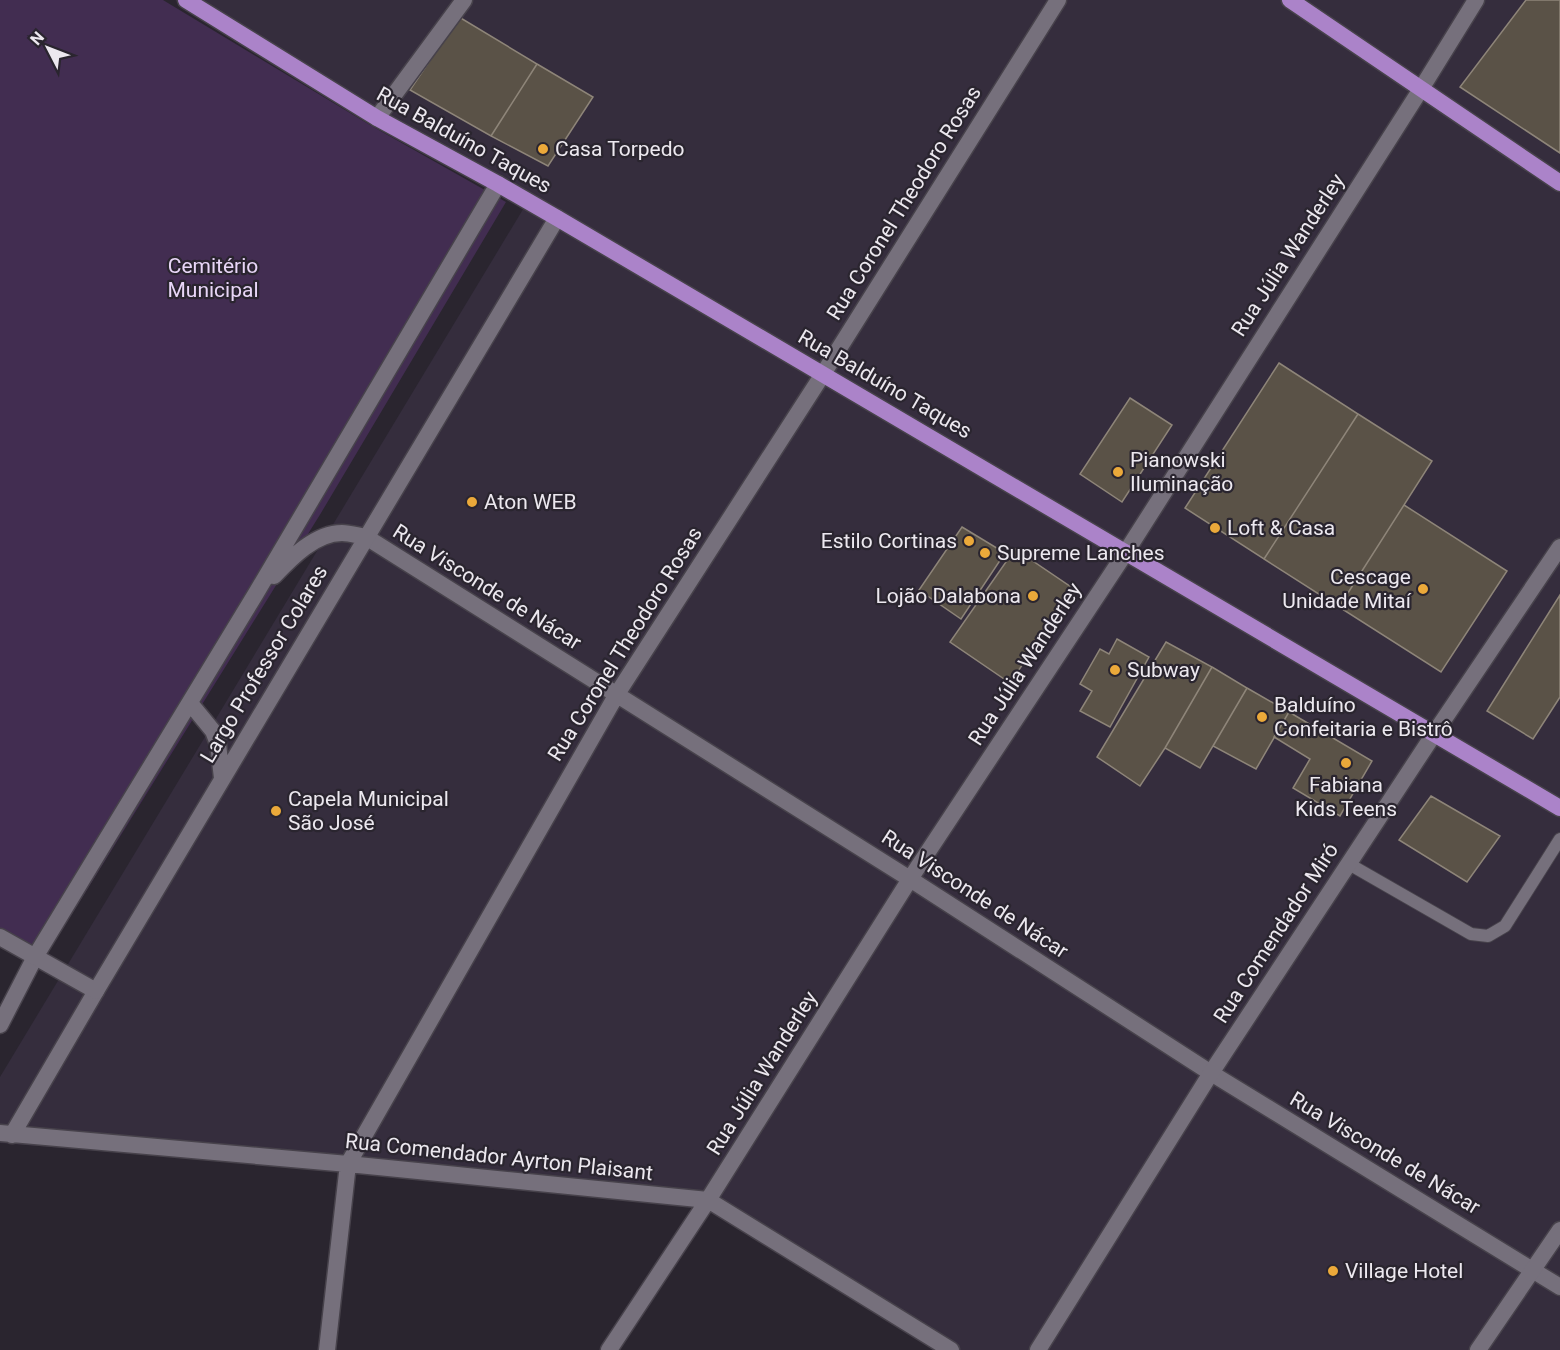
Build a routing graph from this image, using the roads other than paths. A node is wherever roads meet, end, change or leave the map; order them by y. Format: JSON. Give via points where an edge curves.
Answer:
{"nodes":[{"id":1,"x":186,"y":0,"type":"edge"},
{"id":2,"x":464,"y":0,"type":"edge"},
{"id":3,"x":1058,"y":0,"type":"edge"},
{"id":4,"x":1290,"y":0,"type":"edge"},
{"id":5,"x":1476,"y":0,"type":"edge"},
{"id":6,"x":1421,"y":89,"type":"junction"},
{"id":7,"x":377,"y":118,"type":"junction"},
{"id":8,"x":1560,"y":183,"type":"edge"},
{"id":9,"x":498,"y":184,"type":"junction"},
{"id":10,"x":557,"y":218,"type":"junction"},
{"id":11,"x":823,"y":374,"type":"junction"},
{"id":12,"x":366,"y":537,"type":"junction"},
{"id":13,"x":1126,"y":552,"type":"junction"},
{"id":14,"x":1557,"y":556,"type":"edge"},
{"id":15,"x":255,"y":595,"type":"junction"},
{"id":16,"x":617,"y":694,"type":"junction"},
{"id":17,"x":190,"y":703,"type":"junction"},
{"id":18,"x":1434,"y":734,"type":"junction"},
{"id":19,"x":222,"y":778,"type":"junction"},
{"id":20,"x":1560,"y":808,"type":"edge"},
{"id":21,"x":1560,"y":839,"type":"edge"},
{"id":22,"x":1349,"y":864,"type":"junction"},
{"id":23,"x":910,"y":879,"type":"junction"},
{"id":24,"x":0,"y":937,"type":"edge"},
{"id":25,"x":35,"y":957,"type":"junction"},
{"id":26,"x":96,"y":991,"type":"junction"},
{"id":27,"x":0,"y":1024,"type":"edge"},
{"id":28,"x":1211,"y":1073,"type":"junction"},
{"id":29,"x":6,"y":1134,"type":"edge"},
{"id":30,"x":348,"y":1164,"type":"junction"},
{"id":31,"x":708,"y":1200,"type":"junction"},
{"id":32,"x":1560,"y":1230,"type":"edge"},
{"id":33,"x":1532,"y":1269,"type":"junction"},
{"id":34,"x":1560,"y":1287,"type":"edge"},
{"id":35,"x":327,"y":1350,"type":"edge"},
{"id":36,"x":609,"y":1350,"type":"edge"},
{"id":37,"x":951,"y":1350,"type":"edge"},
{"id":38,"x":1038,"y":1350,"type":"edge"},
{"id":39,"x":1478,"y":1350,"type":"edge"}],
"edges":[{"from":1,"to":7,"type":"main road","name":"Rua Balduíno Taques"},
{"from":2,"to":7,"type":"street"},
{"from":3,"to":11,"type":"street","name":"Rua Coronel Theodoro Rosas"},
{"from":4,"to":6,"type":"main road"},
{"from":5,"to":6,"type":"street","name":"Rua Júlia Wanderley"},
{"from":6,"to":8,"type":"main road"},
{"from":6,"to":13,"type":"street","name":"Rua Júlia Wanderley"},
{"from":7,"to":9,"type":"main road","name":"Rua Balduíno Taques"},
{"from":9,"to":10,"type":"main road","name":"Rua Balduíno Taques"},
{"from":9,"to":15,"type":"street","name":"Largo Professor Colares"},
{"from":10,"to":11,"type":"main road","name":"Rua Balduíno Taques"},
{"from":10,"to":12,"type":"street","name":"Largo Professor Colares"},
{"from":11,"to":13,"type":"main road","name":"Rua Balduíno Taques"},
{"from":11,"to":16,"type":"street","name":"Rua Coronel Theodoro Rosas"},
{"from":12,"to":15,"type":"street","via":[[341,533],[318,539],[289,560]]},
{"from":12,"to":16,"type":"street","name":"Rua Visconde de Nácar"},
{"from":12,"to":19,"type":"street","name":"Largo Professor Colares"},
{"from":13,"to":18,"type":"main road","name":"Rua Balduíno Taques"},
{"from":13,"to":23,"type":"street","name":"Rua Júlia Wanderley"},
{"from":14,"to":18,"type":"street","name":"Rua Comendador Miró"},
{"from":15,"to":17,"type":"street","name":"Largo Professor Colares"},
{"from":16,"to":23,"type":"street","name":"Rua Visconde de Nácar"},
{"from":16,"to":30,"type":"street","name":"Rua Coronel Theodoro Rosas"},
{"from":17,"to":19,"type":"street","via":[[213,731]]},
{"from":17,"to":25,"type":"street","name":"Largo Professor Colares"},
{"from":18,"to":20,"type":"main road","name":"Rua Balduíno Taques"},
{"from":18,"to":22,"type":"street","name":"Rua Comendador Miró"},
{"from":19,"to":26,"type":"street","name":"Largo Professor Colares"},
{"from":21,"to":22,"type":"lane","via":[[1505,926],[1488,936],[1471,934]]},
{"from":22,"to":28,"type":"street","name":"Rua Comendador Miró"},
{"from":23,"to":28,"type":"street","name":"Rua Visconde de Nácar"},
{"from":23,"to":31,"type":"street","name":"Rua Júlia Wanderley"},
{"from":24,"to":25,"type":"street"},
{"from":25,"to":26,"type":"street"},
{"from":25,"to":27,"type":"street","name":"Largo Professor Colares"},
{"from":26,"to":29,"type":"street","name":"Largo Professor Colares"},
{"from":28,"to":33,"type":"street","name":"Rua Visconde de Nácar"},
{"from":28,"to":38,"type":"street","name":"Rua Comendador Miró"},
{"from":29,"to":30,"type":"street","name":"Rua Comendador Ayrton Plaisant"},
{"from":30,"to":31,"type":"street","name":"Rua Comendador Ayrton Plaisant"},
{"from":30,"to":35,"type":"street","name":"Rua Coronel Theodoro Rosas"},
{"from":31,"to":36,"type":"street","name":"Rua Júlia Wanderley"},
{"from":31,"to":37,"type":"street","name":"Rua Comendador Ayrton Plaisant"},
{"from":32,"to":33,"type":"street"},
{"from":33,"to":34,"type":"street","name":"Rua Visconde de Nácar"},
{"from":33,"to":39,"type":"street"}]}
